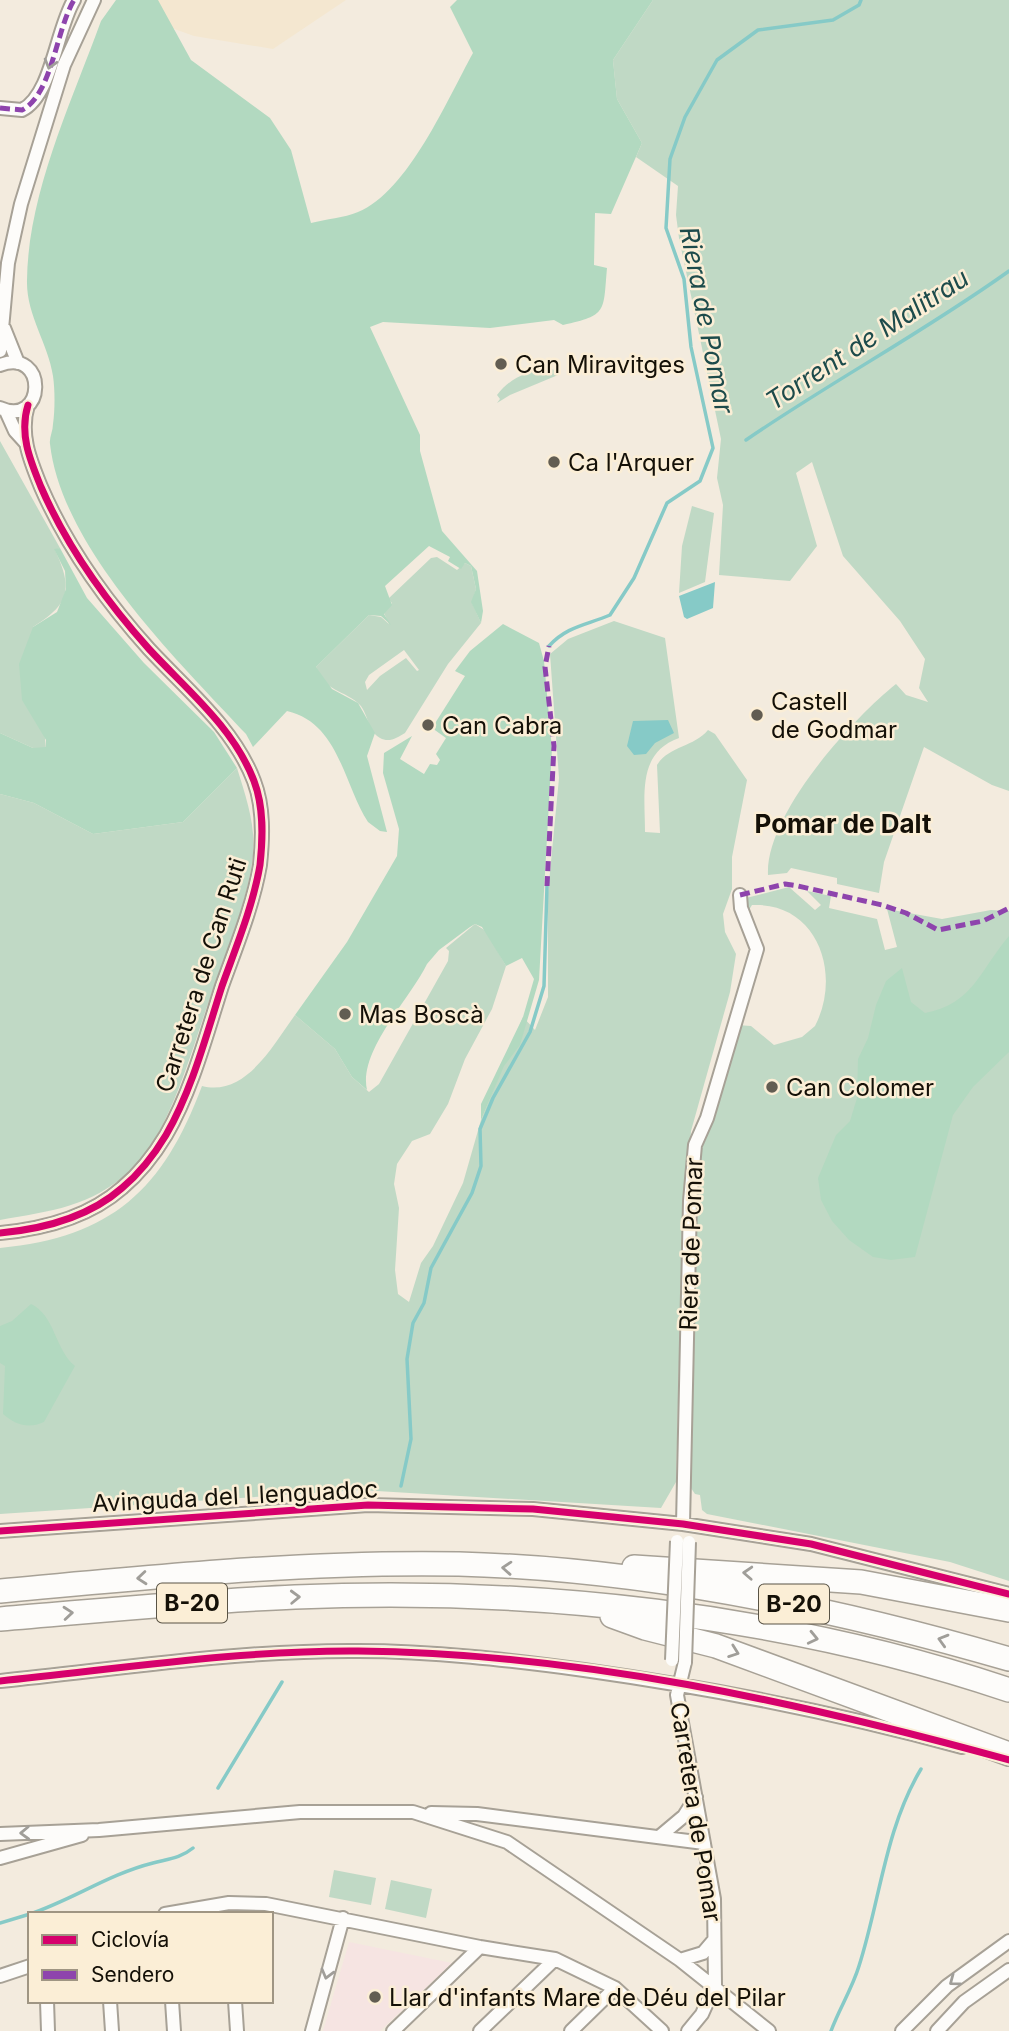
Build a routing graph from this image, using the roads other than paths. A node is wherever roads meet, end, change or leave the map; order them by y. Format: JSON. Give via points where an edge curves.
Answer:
{"nodes":[{"id":1,"x":74,"y":0,"type":"edge"},
{"id":2,"x":94,"y":0,"type":"edge"},
{"id":3,"x":0,"y":108,"type":"edge"},
{"id":4,"x":3,"y":324,"type":"junction"},
{"id":5,"x":0,"y":351,"type":"edge"},
{"id":6,"x":18,"y":363,"type":"junction"},
{"id":7,"x":0,"y":365,"type":"edge"},
{"id":8,"x":28,"y":405,"type":"junction"},
{"id":9,"x":3,"y":410,"type":"edge"},
{"id":10,"x":25,"y":442,"type":"junction"},
{"id":11,"x":740,"y":895,"type":"dead end"},
{"id":12,"x":0,"y":1233,"type":"edge"},
{"id":13,"x":683,"y":1524,"type":"junction"},
{"id":14,"x":0,"y":1531,"type":"edge"},
{"id":15,"x":575,"y":1573,"type":"junction"},
{"id":16,"x":0,"y":1591,"type":"edge"},
{"id":17,"x":1009,"y":1594,"type":"edge"},
{"id":18,"x":576,"y":1603,"type":"junction"},
{"id":19,"x":1009,"y":1610,"type":"edge"},
{"id":20,"x":0,"y":1619,"type":"edge"},
{"id":21,"x":1009,"y":1659,"type":"edge"},
{"id":22,"x":0,"y":1681,"type":"edge"},
{"id":23,"x":678,"y":1683,"type":"junction"},
{"id":24,"x":1009,"y":1690,"type":"edge"},
{"id":25,"x":1009,"y":1754,"type":"edge"},
{"id":26,"x":1009,"y":1760,"type":"edge"},
{"id":27,"x":696,"y":1797,"type":"junction"},
{"id":28,"x":414,"y":1812,"type":"junction"},
{"id":29,"x":99,"y":1830,"type":"junction"},
{"id":30,"x":0,"y":1834,"type":"edge"},
{"id":31,"x":659,"y":1837,"type":"junction"},
{"id":32,"x":704,"y":1843,"type":"junction"},
{"id":33,"x":0,"y":1858,"type":"edge"},
{"id":34,"x":229,"y":1908,"type":"edge"},
{"id":35,"x":186,"y":1912,"type":"edge"},
{"id":36,"x":343,"y":1918,"type":"junction"},
{"id":37,"x":714,"y":1940,"type":"junction"},
{"id":38,"x":1009,"y":1941,"type":"edge"},
{"id":39,"x":480,"y":1947,"type":"junction"},
{"id":40,"x":555,"y":1959,"type":"junction"},
{"id":41,"x":680,"y":1960,"type":"junction"},
{"id":42,"x":28,"y":1967,"type":"edge"},
{"id":43,"x":1009,"y":1970,"type":"edge"},
{"id":44,"x":0,"y":1976,"type":"edge"},
{"id":45,"x":715,"y":1985,"type":"junction"},
{"id":46,"x":615,"y":1988,"type":"junction"},
{"id":47,"x":47,"y":2003,"type":"edge"},
{"id":48,"x":110,"y":2003,"type":"edge"},
{"id":49,"x":172,"y":2003,"type":"edge"},
{"id":50,"x":235,"y":2003,"type":"edge"},
{"id":51,"x":48,"y":2031,"type":"edge"},
{"id":52,"x":112,"y":2031,"type":"edge"},
{"id":53,"x":174,"y":2031,"type":"edge"},
{"id":54,"x":237,"y":2031,"type":"edge"},
{"id":55,"x":312,"y":2031,"type":"edge"},
{"id":56,"x":393,"y":2031,"type":"edge"},
{"id":57,"x":480,"y":2031,"type":"edge"},
{"id":58,"x":571,"y":2031,"type":"edge"},
{"id":59,"x":661,"y":2031,"type":"edge"},
{"id":60,"x":688,"y":2031,"type":"edge"},
{"id":61,"x":769,"y":2031,"type":"edge"},
{"id":62,"x":902,"y":2031,"type":"edge"},
{"id":63,"x":937,"y":2031,"type":"edge"}],
"edges":[{"from":1,"to":3,"type":"street","one_way":true,"via":[[37,99],[22,110]]},
{"from":2,"to":4,"type":"street","via":[[64,65],[21,204],[8,263]]},
{"from":4,"to":5,"type":"street"},
{"from":4,"to":6,"type":"street"},
{"from":6,"to":7,"type":"street"},
{"from":6,"to":8,"type":"street","name":"Carretera de Can Ruti","via":[[36,381]]},
{"from":8,"to":9,"type":"street"},
{"from":8,"to":10,"type":"street","name":"Carretera de Can Ruti"},
{"from":9,"to":10,"type":"street","name":"Carretera de Can Ruti"},
{"from":10,"to":12,"type":"street","name":"Carretera de Can Ruti","via":[[51,509],[99,589],[234,742],[254,782],[262,832],[253,894],[228,969],[176,1115],[155,1152],[106,1201],[49,1225]]},
{"from":11,"to":13,"type":"street","name":"Riera de Pomar","via":[[757,949],[695,1146],[690,1201]]},
{"from":13,"to":14,"type":"street","name":"Avinguda del Llenguadoc","via":[[533,1509],[368,1506]]},
{"from":13,"to":17,"type":"street","name":"Avinguda del Llenguadoc","via":[[811,1544]]},
{"from":13,"to":23,"type":"street","name":"Carretera de Pomar","bridge":true,"via":[[678,1661],[684,1673]]},
{"from":15,"to":16,"type":"highway","number":"B-20","one_way":true,"via":[[460,1564],[295,1566]]},
{"from":19,"to":15,"type":"highway","one_way":true,"via":[[807,1576],[638,1566]]},
{"from":21,"to":15,"type":"highway","number":"B-20","one_way":true,"via":[[780,1601]]},
{"from":20,"to":18,"type":"highway","number":"B-20","one_way":true,"via":[[297,1597]]},
{"from":18,"to":24,"type":"highway","number":"B-20","one_way":true,"via":[[811,1637]]},
{"from":18,"to":25,"type":"highway","one_way":true,"via":[[645,1628],[716,1646]]},
{"from":22,"to":23,"type":"street","via":[[261,1654],[356,1651],[522,1662]]},
{"from":23,"to":26,"type":"street","via":[[903,1731]]},
{"from":23,"to":27,"type":"street","name":"Carretera de Pomar"},
{"from":27,"to":31,"type":"street","via":[[684,1816]]},
{"from":27,"to":32,"type":"street","name":"Carretera de Pomar"},
{"from":28,"to":29,"type":"street","via":[[300,1812]]},
{"from":28,"to":31,"type":"street","via":[[477,1814]]},
{"from":28,"to":41,"type":"street","via":[[507,1842]]},
{"from":29,"to":30,"type":"street","one_way":true},
{"from":29,"to":33,"type":"street"},
{"from":31,"to":32,"type":"street"},
{"from":32,"to":37,"type":"street","name":"Carretera de Pomar","via":[[714,1899]]},
{"from":34,"to":35,"type":"street"},
{"from":34,"to":36,"type":"street","via":[[266,1904]]},
{"from":36,"to":39,"type":"street"},
{"from":36,"to":55,"type":"street","one_way":true},
{"from":37,"to":41,"type":"street","name":"Carretera de Pomar","via":[[703,1953]]},
{"from":37,"to":45,"type":"street","name":"Carretera de Pomar"},
{"from":38,"to":62,"type":"street","one_way":true,"via":[[947,1986]]},
{"from":39,"to":40,"type":"street"},
{"from":39,"to":56,"type":"street"},
{"from":40,"to":46,"type":"street"},
{"from":40,"to":57,"type":"street"},
{"from":41,"to":45,"type":"street"},
{"from":42,"to":44,"type":"street"},
{"from":43,"to":63,"type":"street","via":[[964,2002]]},
{"from":45,"to":60,"type":"street","name":"Carretera de Pomar"},
{"from":45,"to":61,"type":"street"},
{"from":46,"to":58,"type":"street"},
{"from":46,"to":59,"type":"street"},
{"from":47,"to":51,"type":"street"},
{"from":48,"to":52,"type":"street"},
{"from":49,"to":53,"type":"street"},
{"from":50,"to":54,"type":"street"}]}
